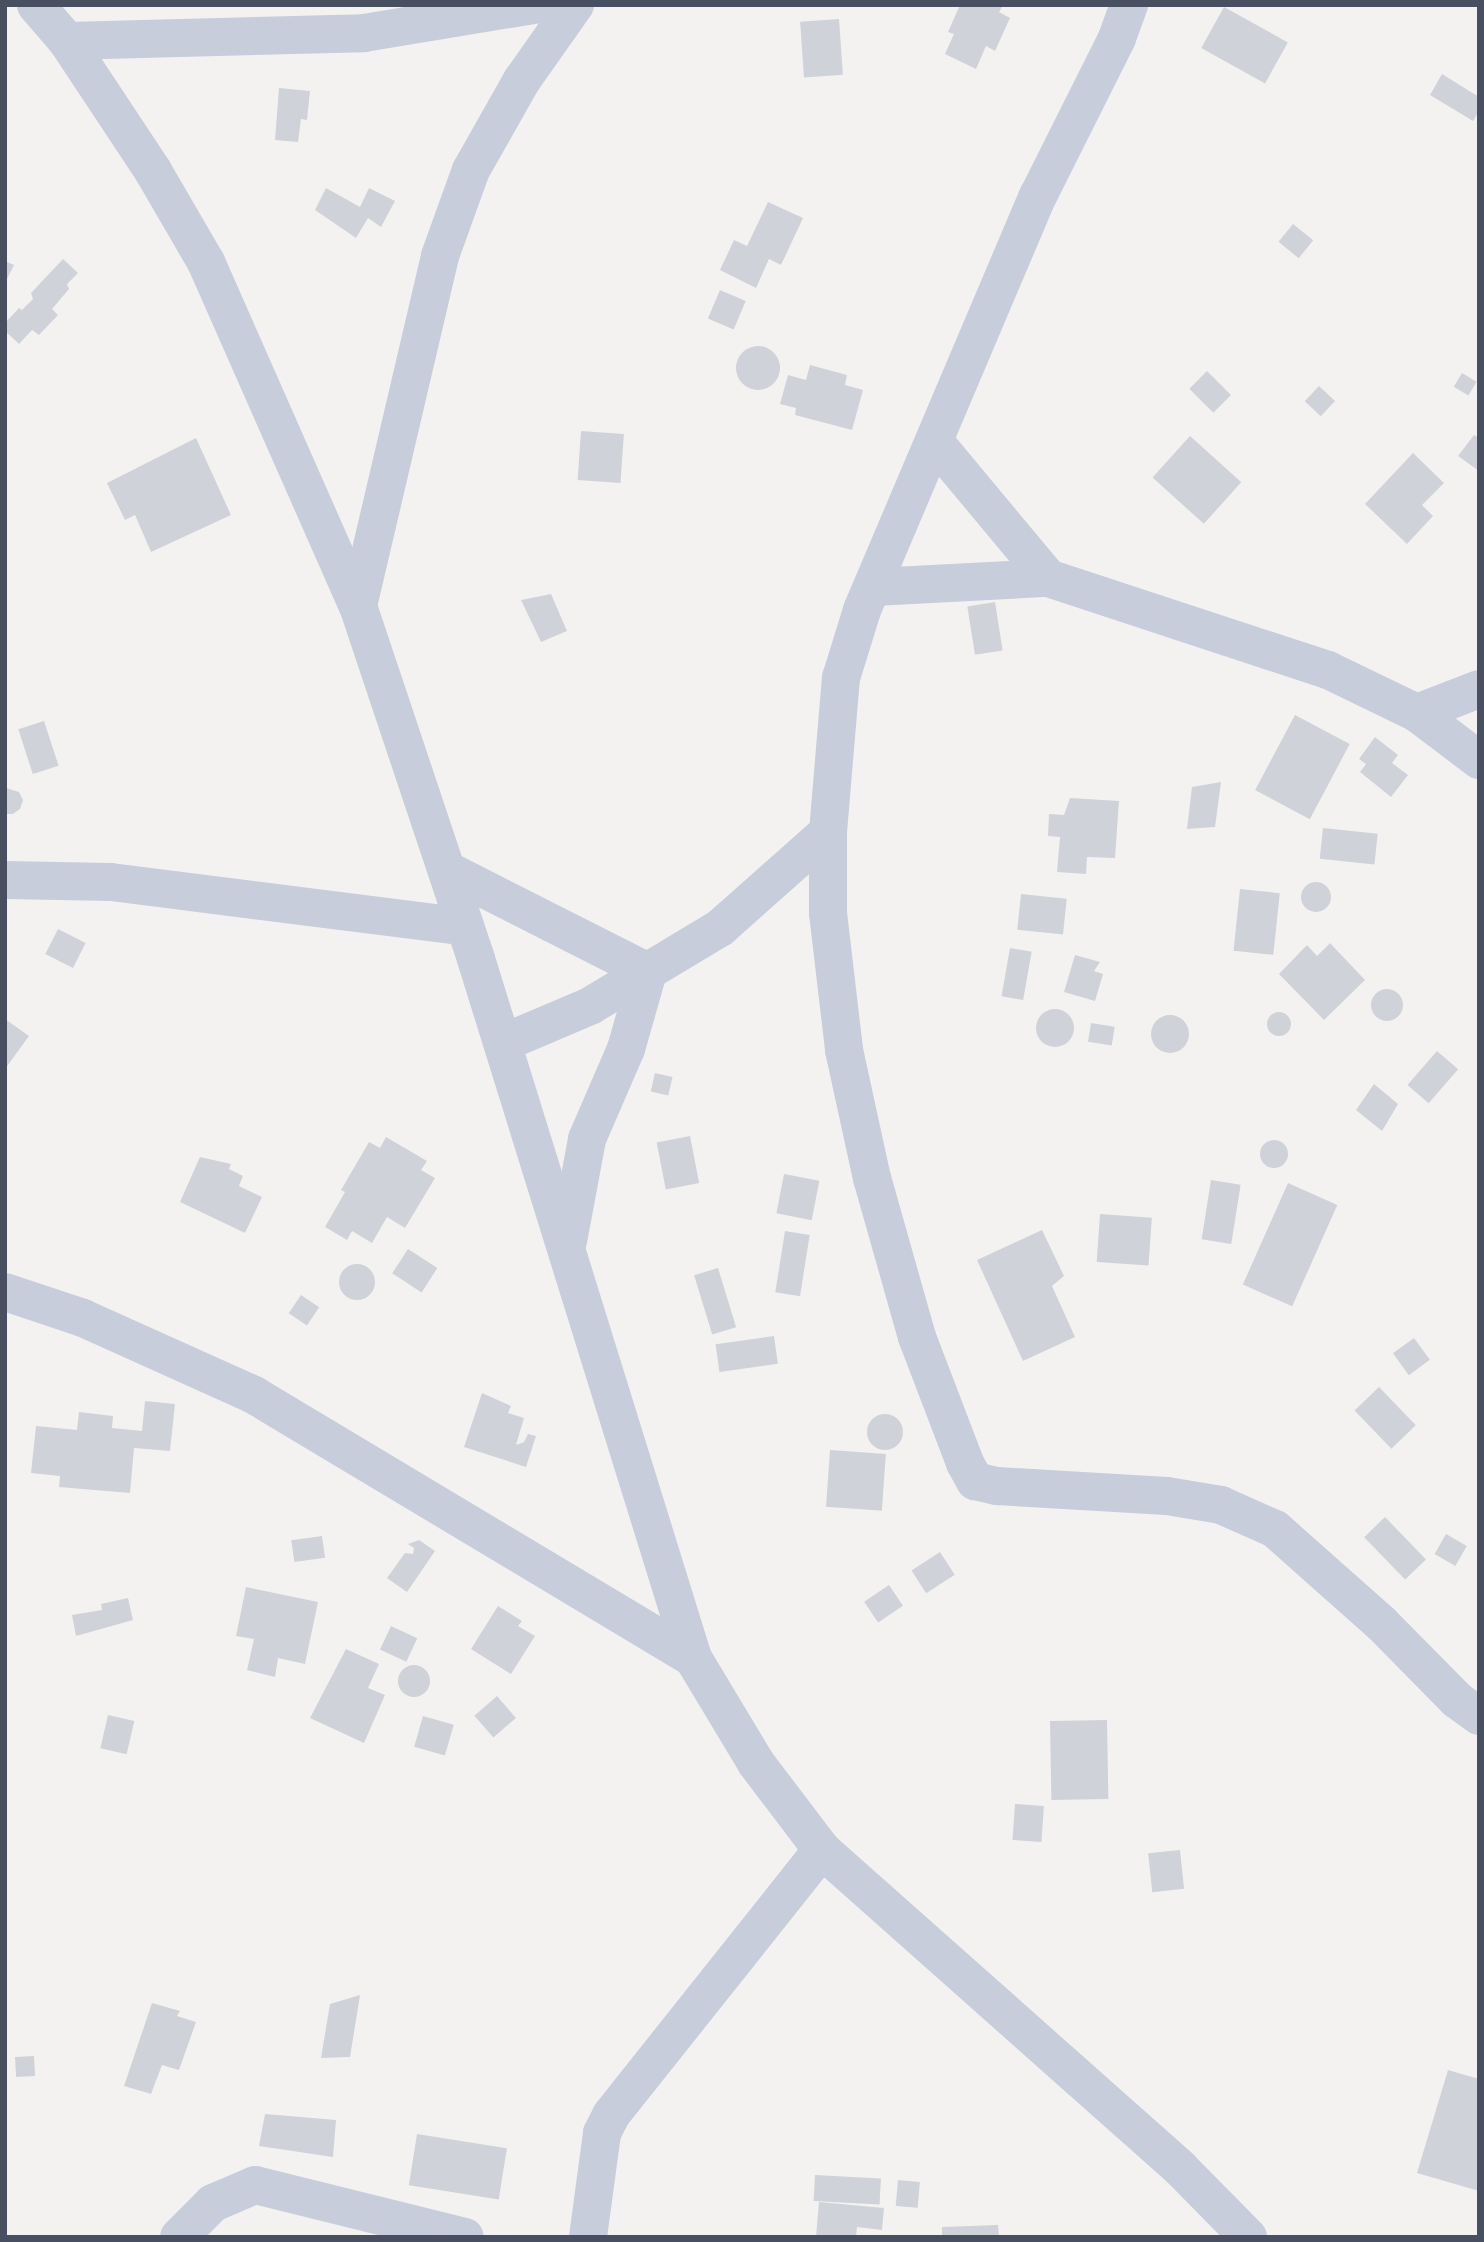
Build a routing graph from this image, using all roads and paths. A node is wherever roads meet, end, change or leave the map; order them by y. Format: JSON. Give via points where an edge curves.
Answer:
{"nodes":[{"id":1,"x":36,"y":5,"type":"edge"},
{"id":2,"x":534,"y":5,"type":"edge"},
{"id":3,"x":576,"y":5,"type":"edge"},
{"id":4,"x":1129,"y":5,"type":"edge"},
{"id":5,"x":67,"y":41,"type":"junction"},
{"id":6,"x":934,"y":441,"type":"junction"},
{"id":7,"x":1048,"y":578,"type":"junction"},
{"id":8,"x":874,"y":587,"type":"junction"},
{"id":9,"x":358,"y":606,"type":"junction"},
{"id":10,"x":1479,"y":689,"type":"edge"},
{"id":11,"x":1417,"y":713,"type":"junction"},
{"id":12,"x":1479,"y":760,"type":"edge"},
{"id":13,"x":828,"y":832,"type":"junction"},
{"id":14,"x":447,"y":870,"type":"junction"},
{"id":15,"x":5,"y":880,"type":"edge"},
{"id":16,"x":465,"y":927,"type":"junction"},
{"id":17,"x":648,"y":972,"type":"junction"},
{"id":18,"x":503,"y":1043,"type":"junction"},
{"id":19,"x":567,"y":1246,"type":"junction"},
{"id":20,"x":5,"y":1292,"type":"edge"},
{"id":21,"x":694,"y":1658,"type":"junction"},
{"id":22,"x":1479,"y":1716,"type":"edge"},
{"id":23,"x":822,"y":1850,"type":"junction"},
{"id":24,"x":179,"y":2237,"type":"edge"},
{"id":25,"x":465,"y":2237,"type":"edge"},
{"id":26,"x":588,"y":2237,"type":"edge"},
{"id":27,"x":1248,"y":2237,"type":"edge"}],
"edges":[{"from":1,"to":5,"type":"street"},
{"from":2,"to":5,"type":"street","via":[[364,33]]},
{"from":3,"to":9,"type":"street","via":[[522,80],[471,170],[440,256]]},
{"from":4,"to":6,"type":"street","via":[[1039,194]]},
{"from":5,"to":9,"type":"street","via":[[153,171],[206,262]]},
{"from":6,"to":7,"type":"street"},
{"from":6,"to":8,"type":"street"},
{"from":7,"to":8,"type":"street"},
{"from":7,"to":11,"type":"street","via":[[1328,670]]},
{"from":8,"to":13,"type":"street","via":[[841,678]]},
{"from":9,"to":14,"type":"street"},
{"from":10,"to":11,"type":"street"},
{"from":11,"to":12,"type":"street"},
{"from":13,"to":17,"type":"street","via":[[720,928]]},
{"from":13,"to":22,"type":"street","via":[[828,913],[845,1050],[873,1178],[917,1337],[975,1480],[997,1486],[1167,1496],[1221,1505],[1275,1529]]},
{"from":14,"to":16,"type":"street"},
{"from":14,"to":17,"type":"street"},
{"from":15,"to":16,"type":"street","via":[[111,882]]},
{"from":16,"to":18,"type":"street"},
{"from":17,"to":18,"type":"street","via":[[590,1006]]},
{"from":17,"to":19,"type":"street","via":[[626,1049],[587,1139]]},
{"from":18,"to":19,"type":"street"},
{"from":19,"to":21,"type":"street"},
{"from":20,"to":21,"type":"street","via":[[83,1318],[254,1395]]},
{"from":21,"to":23,"type":"street","via":[[756,1763]]},
{"from":23,"to":26,"type":"street","via":[[611,2115],[602,2133]]},
{"from":23,"to":27,"type":"street","via":[[1180,2168]]},
{"from":24,"to":25,"type":"street","via":[[213,2203],[255,2185]]}]}
